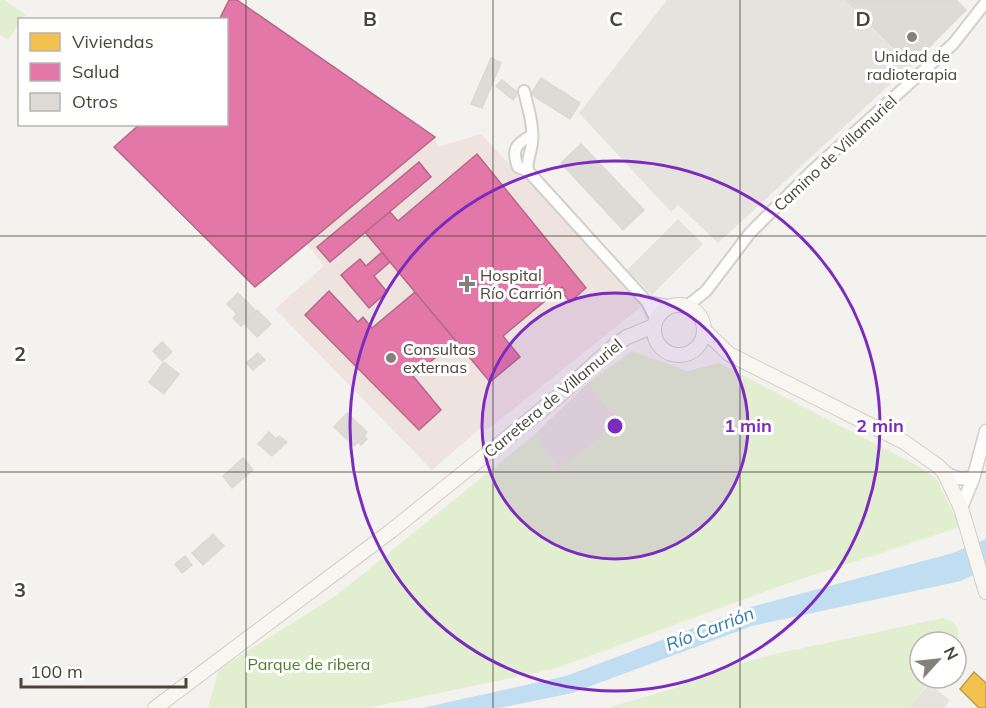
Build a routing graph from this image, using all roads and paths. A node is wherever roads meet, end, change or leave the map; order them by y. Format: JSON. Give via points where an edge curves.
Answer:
{"nodes":[{"id":1,"x":986,"y":2,"type":"edge"},
{"id":2,"x":524,"y":91,"type":"dead end"},
{"id":3,"x":647,"y":302,"type":"junction"},
{"id":4,"x":670,"y":306,"type":"junction"},
{"id":5,"x":687,"y":306,"type":"junction"},
{"id":6,"x":655,"y":323,"type":"junction"},
{"id":7,"x":704,"y":330,"type":"junction"},
{"id":8,"x":627,"y":337,"type":"junction"},
{"id":9,"x":657,"y":342,"type":"junction"},
{"id":10,"x":696,"y":348,"type":"junction"},
{"id":11,"x":729,"y":354,"type":"junction"},
{"id":12,"x":986,"y":430,"type":"edge"},
{"id":13,"x":944,"y":472,"type":"junction"},
{"id":14,"x":974,"y":476,"type":"junction"},
{"id":15,"x":961,"y":508,"type":"junction"},
{"id":16,"x":986,"y":592,"type":"edge"},
{"id":17,"x":155,"y":708,"type":"edge"}],
"edges":[{"from":1,"to":5,"type":"street","name":"Camino de Villamuriel","via":[[953,45],[757,225],[706,291]]},
{"from":2,"to":3,"type":"street","via":[[532,135],[528,171]]},
{"from":3,"to":4,"type":"street"},
{"from":3,"to":6,"type":"street"},
{"from":4,"to":5,"type":"main road"},
{"from":4,"to":6,"type":"main road"},
{"from":5,"to":7,"type":"main road","via":[[699,315]]},
{"from":6,"to":8,"type":"main road","name":"Carretera de Villamuriel"},
{"from":6,"to":9,"type":"main road"},
{"from":7,"to":10,"type":"main road"},
{"from":7,"to":11,"type":"main road"},
{"from":8,"to":9,"type":"main road","name":"Carretera de Villamuriel"},
{"from":8,"to":17,"type":"main road","name":"Carretera de Villamuriel","via":[[391,531]]},
{"from":9,"to":10,"type":"main road","via":[[675,355]]},
{"from":10,"to":11,"type":"main road"},
{"from":11,"to":13,"type":"main road","via":[[904,442]]},
{"from":12,"to":14,"type":"street"},
{"from":13,"to":14,"type":"street","via":[[956,478]]},
{"from":13,"to":15,"type":"main road"},
{"from":14,"to":15,"type":"street"},
{"from":15,"to":16,"type":"main road"}]}
